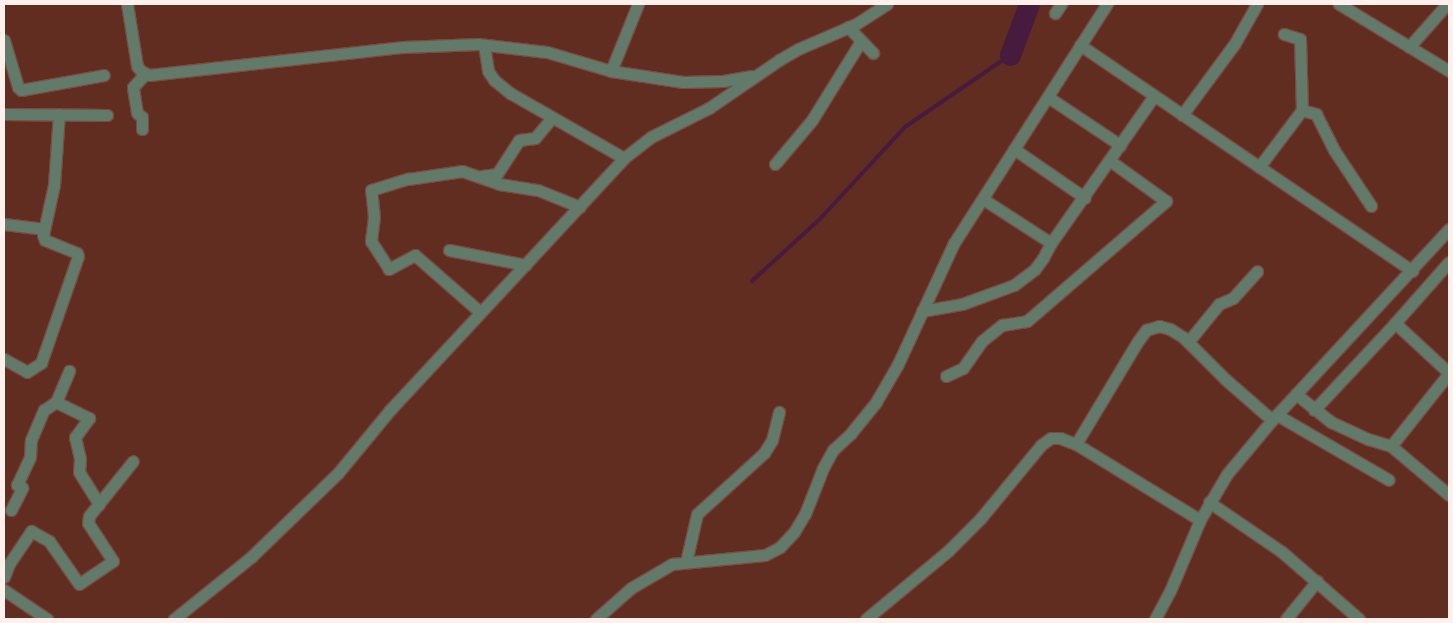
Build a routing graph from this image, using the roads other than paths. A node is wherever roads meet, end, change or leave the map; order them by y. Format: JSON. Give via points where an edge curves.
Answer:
{"nodes":[{"id":1,"x":127,"y":4,"type":"edge"},
{"id":2,"x":638,"y":4,"type":"edge"},
{"id":3,"x":887,"y":4,"type":"edge"},
{"id":4,"x":1107,"y":4,"type":"edge"},
{"id":5,"x":1257,"y":4,"type":"edge"},
{"id":6,"x":1339,"y":4,"type":"edge"},
{"id":7,"x":1446,"y":4,"type":"edge"},
{"id":8,"x":848,"y":27,"type":"junction"},
{"id":9,"x":1284,"y":34,"type":"dead end"},
{"id":10,"x":4,"y":40,"type":"edge"},
{"id":11,"x":861,"y":41,"type":"junction"},
{"id":12,"x":484,"y":45,"type":"junction"},
{"id":13,"x":1080,"y":45,"type":"junction"},
{"id":14,"x":1409,"y":47,"type":"junction"},
{"id":15,"x":873,"y":53,"type":"dead end"},
{"id":16,"x":610,"y":71,"type":"junction"},
{"id":17,"x":1449,"y":71,"type":"edge"},
{"id":18,"x":145,"y":74,"type":"junction"},
{"id":19,"x":104,"y":75,"type":"dead end"},
{"id":20,"x":755,"y":76,"type":"junction"},
{"id":21,"x":1154,"y":96,"type":"junction"},
{"id":22,"x":1048,"y":97,"type":"junction"},
{"id":23,"x":1302,"y":110,"type":"junction"},
{"id":24,"x":4,"y":114,"type":"edge"},
{"id":25,"x":59,"y":114,"type":"junction"},
{"id":26,"x":1182,"y":114,"type":"junction"},
{"id":27,"x":107,"y":115,"type":"dead end"},
{"id":28,"x":552,"y":118,"type":"junction"},
{"id":29,"x":142,"y":129,"type":"dead end"},
{"id":30,"x":1120,"y":145,"type":"junction"},
{"id":31,"x":1014,"y":148,"type":"junction"},
{"id":32,"x":624,"y":158,"type":"junction"},
{"id":33,"x":1109,"y":160,"type":"junction"},
{"id":34,"x":776,"y":164,"type":"dead end"},
{"id":35,"x":1259,"y":167,"type":"junction"},
{"id":36,"x":478,"y":177,"type":"junction"},
{"id":37,"x":1084,"y":198,"type":"junction"},
{"id":38,"x":983,"y":199,"type":"junction"},
{"id":39,"x":1371,"y":206,"type":"dead end"},
{"id":40,"x":580,"y":207,"type":"junction"},
{"id":41,"x":4,"y":224,"type":"edge"},
{"id":42,"x":43,"y":229,"type":"junction"},
{"id":43,"x":1449,"y":229,"type":"edge"},
{"id":44,"x":1051,"y":243,"type":"junction"},
{"id":45,"x":449,"y":250,"type":"dead end"},
{"id":46,"x":1449,"y":262,"type":"edge"},
{"id":47,"x":526,"y":265,"type":"junction"},
{"id":48,"x":1412,"y":270,"type":"junction"},
{"id":49,"x":1257,"y":271,"type":"dead end"},
{"id":50,"x":922,"y":311,"type":"junction"},
{"id":51,"x":480,"y":312,"type":"junction"},
{"id":52,"x":1396,"y":323,"type":"junction"},
{"id":53,"x":1188,"y":342,"type":"junction"},
{"id":54,"x":4,"y":359,"type":"edge"},
{"id":55,"x":69,"y":371,"type":"dead end"},
{"id":56,"x":1449,"y":373,"type":"edge"},
{"id":57,"x":946,"y":376,"type":"dead end"},
{"id":58,"x":1296,"y":394,"type":"junction"},
{"id":59,"x":56,"y":402,"type":"junction"},
{"id":60,"x":1314,"y":410,"type":"junction"},
{"id":61,"x":779,"y":412,"type":"dead end"},
{"id":62,"x":1275,"y":417,"type":"junction"},
{"id":63,"x":1076,"y":444,"type":"junction"},
{"id":64,"x":1392,"y":446,"type":"junction"},
{"id":65,"x":133,"y":461,"type":"dead end"},
{"id":66,"x":1389,"y":480,"type":"dead end"},
{"id":67,"x":1449,"y":495,"type":"edge"},
{"id":68,"x":1209,"y":502,"type":"junction"},
{"id":69,"x":99,"y":504,"type":"junction"},
{"id":70,"x":11,"y":510,"type":"dead end"},
{"id":71,"x":1200,"y":520,"type":"junction"},
{"id":72,"x":686,"y":562,"type":"junction"},
{"id":73,"x":4,"y":577,"type":"edge"},
{"id":74,"x":1317,"y":581,"type":"junction"},
{"id":75,"x":4,"y":590,"type":"edge"},
{"id":76,"x":47,"y":619,"type":"edge"},
{"id":77,"x":174,"y":619,"type":"edge"},
{"id":78,"x":596,"y":619,"type":"edge"},
{"id":79,"x":866,"y":619,"type":"edge"},
{"id":80,"x":1155,"y":619,"type":"edge"},
{"id":81,"x":1286,"y":619,"type":"edge"},
{"id":82,"x":1359,"y":619,"type":"edge"}],
"edges":[{"from":1,"to":18,"type":"street","via":[[135,58]]},
{"from":2,"to":16,"type":"street"},
{"from":3,"to":8,"type":"street"},
{"from":4,"to":13,"type":"street"},
{"from":5,"to":26,"type":"street","via":[[1235,42]]},
{"from":6,"to":14,"type":"street"},
{"from":7,"to":14,"type":"street"},
{"from":8,"to":11,"type":"street"},
{"from":8,"to":20,"type":"street","via":[[798,49]]},
{"from":9,"to":23,"type":"street","via":[[1300,39]]},
{"from":10,"to":19,"type":"street","via":[[21,90]]},
{"from":11,"to":15,"type":"street"},
{"from":11,"to":34,"type":"street","via":[[812,120]]},
{"from":12,"to":16,"type":"street","via":[[547,52]]},
{"from":12,"to":18,"type":"street","via":[[403,47]]},
{"from":12,"to":28,"type":"street","via":[[488,71],[494,80],[510,94]]},
{"from":13,"to":21,"type":"street"},
{"from":13,"to":22,"type":"street"},
{"from":14,"to":17,"type":"street"},
{"from":16,"to":20,"type":"street","via":[[683,82]]},
{"from":18,"to":29,"type":"street","via":[[133,86]]},
{"from":20,"to":32,"type":"street","via":[[710,108],[651,137]]},
{"from":21,"to":26,"type":"street"},
{"from":21,"to":30,"type":"street"},
{"from":22,"to":30,"type":"street"},
{"from":22,"to":31,"type":"street"},
{"from":23,"to":35,"type":"street"},
{"from":23,"to":39,"type":"street","via":[[1316,114],[1334,150]]},
{"from":24,"to":25,"type":"street"},
{"from":25,"to":27,"type":"street"},
{"from":25,"to":42,"type":"street","via":[[54,185]]},
{"from":26,"to":35,"type":"street"},
{"from":28,"to":32,"type":"street"},
{"from":28,"to":36,"type":"street","via":[[535,138],[519,140],[497,174]]},
{"from":30,"to":33,"type":"street"},
{"from":31,"to":37,"type":"street"},
{"from":31,"to":38,"type":"street"},
{"from":32,"to":40,"type":"street"},
{"from":33,"to":37,"type":"street"},
{"from":33,"to":57,"type":"street","via":[[1166,201],[1027,321],[1002,325],[982,341],[963,368]]},
{"from":35,"to":48,"type":"street"},
{"from":36,"to":40,"type":"street","via":[[538,190]]},
{"from":36,"to":51,"type":"street","via":[[462,172],[442,173],[371,190],[374,217],[370,241],[389,269],[415,255]]},
{"from":37,"to":44,"type":"street"},
{"from":38,"to":44,"type":"street"},
{"from":38,"to":50,"type":"street","via":[[954,243]]},
{"from":40,"to":47,"type":"street"},
{"from":41,"to":42,"type":"street"},
{"from":42,"to":54,"type":"street","via":[[46,240],[77,252],[78,256],[41,363],[27,372]]},
{"from":43,"to":48,"type":"street"},
{"from":44,"to":50,"type":"street","via":[[1035,270],[1014,285],[962,304]]},
{"from":45,"to":47,"type":"street"},
{"from":46,"to":52,"type":"street"},
{"from":47,"to":51,"type":"street"},
{"from":48,"to":58,"type":"street"},
{"from":49,"to":53,"type":"street","via":[[1233,298],[1218,304]]},
{"from":50,"to":72,"type":"street","via":[[876,402],[833,450],[822,468],[805,514],[780,548],[765,555]]},
{"from":51,"to":77,"type":"street","via":[[390,410],[338,473],[294,518],[252,557]]},
{"from":52,"to":56,"type":"street"},
{"from":52,"to":60,"type":"street"},
{"from":53,"to":62,"type":"street","via":[[1225,379]]},
{"from":53,"to":63,"type":"street","via":[[1170,328],[1159,326],[1146,330]]},
{"from":55,"to":59,"type":"street"},
{"from":56,"to":64,"type":"street"},
{"from":58,"to":60,"type":"street"},
{"from":58,"to":62,"type":"street"},
{"from":59,"to":69,"type":"street","via":[[89,418],[75,438],[80,459],[79,472]]},
{"from":59,"to":70,"type":"street","via":[[44,410],[31,440],[30,457],[17,485],[22,488]]},
{"from":60,"to":64,"type":"street","via":[[1341,427]]},
{"from":61,"to":72,"type":"street","via":[[772,440],[764,454],[696,514]]},
{"from":62,"to":66,"type":"street"},
{"from":62,"to":68,"type":"street","via":[[1227,474]]},
{"from":63,"to":71,"type":"street"},
{"from":63,"to":79,"type":"street","via":[[1051,438],[1041,445],[980,519],[948,551]]},
{"from":64,"to":67,"type":"street"},
{"from":65,"to":69,"type":"street"},
{"from":68,"to":71,"type":"street"},
{"from":68,"to":74,"type":"street","via":[[1282,552]]},
{"from":69,"to":73,"type":"street","via":[[89,516],[88,523],[113,562],[79,584],[49,541],[31,531]]},
{"from":71,"to":80,"type":"street"},
{"from":72,"to":78,"type":"street","via":[[659,570],[631,588]]},
{"from":74,"to":81,"type":"street"},
{"from":74,"to":82,"type":"street"},
{"from":75,"to":76,"type":"street"}]}
